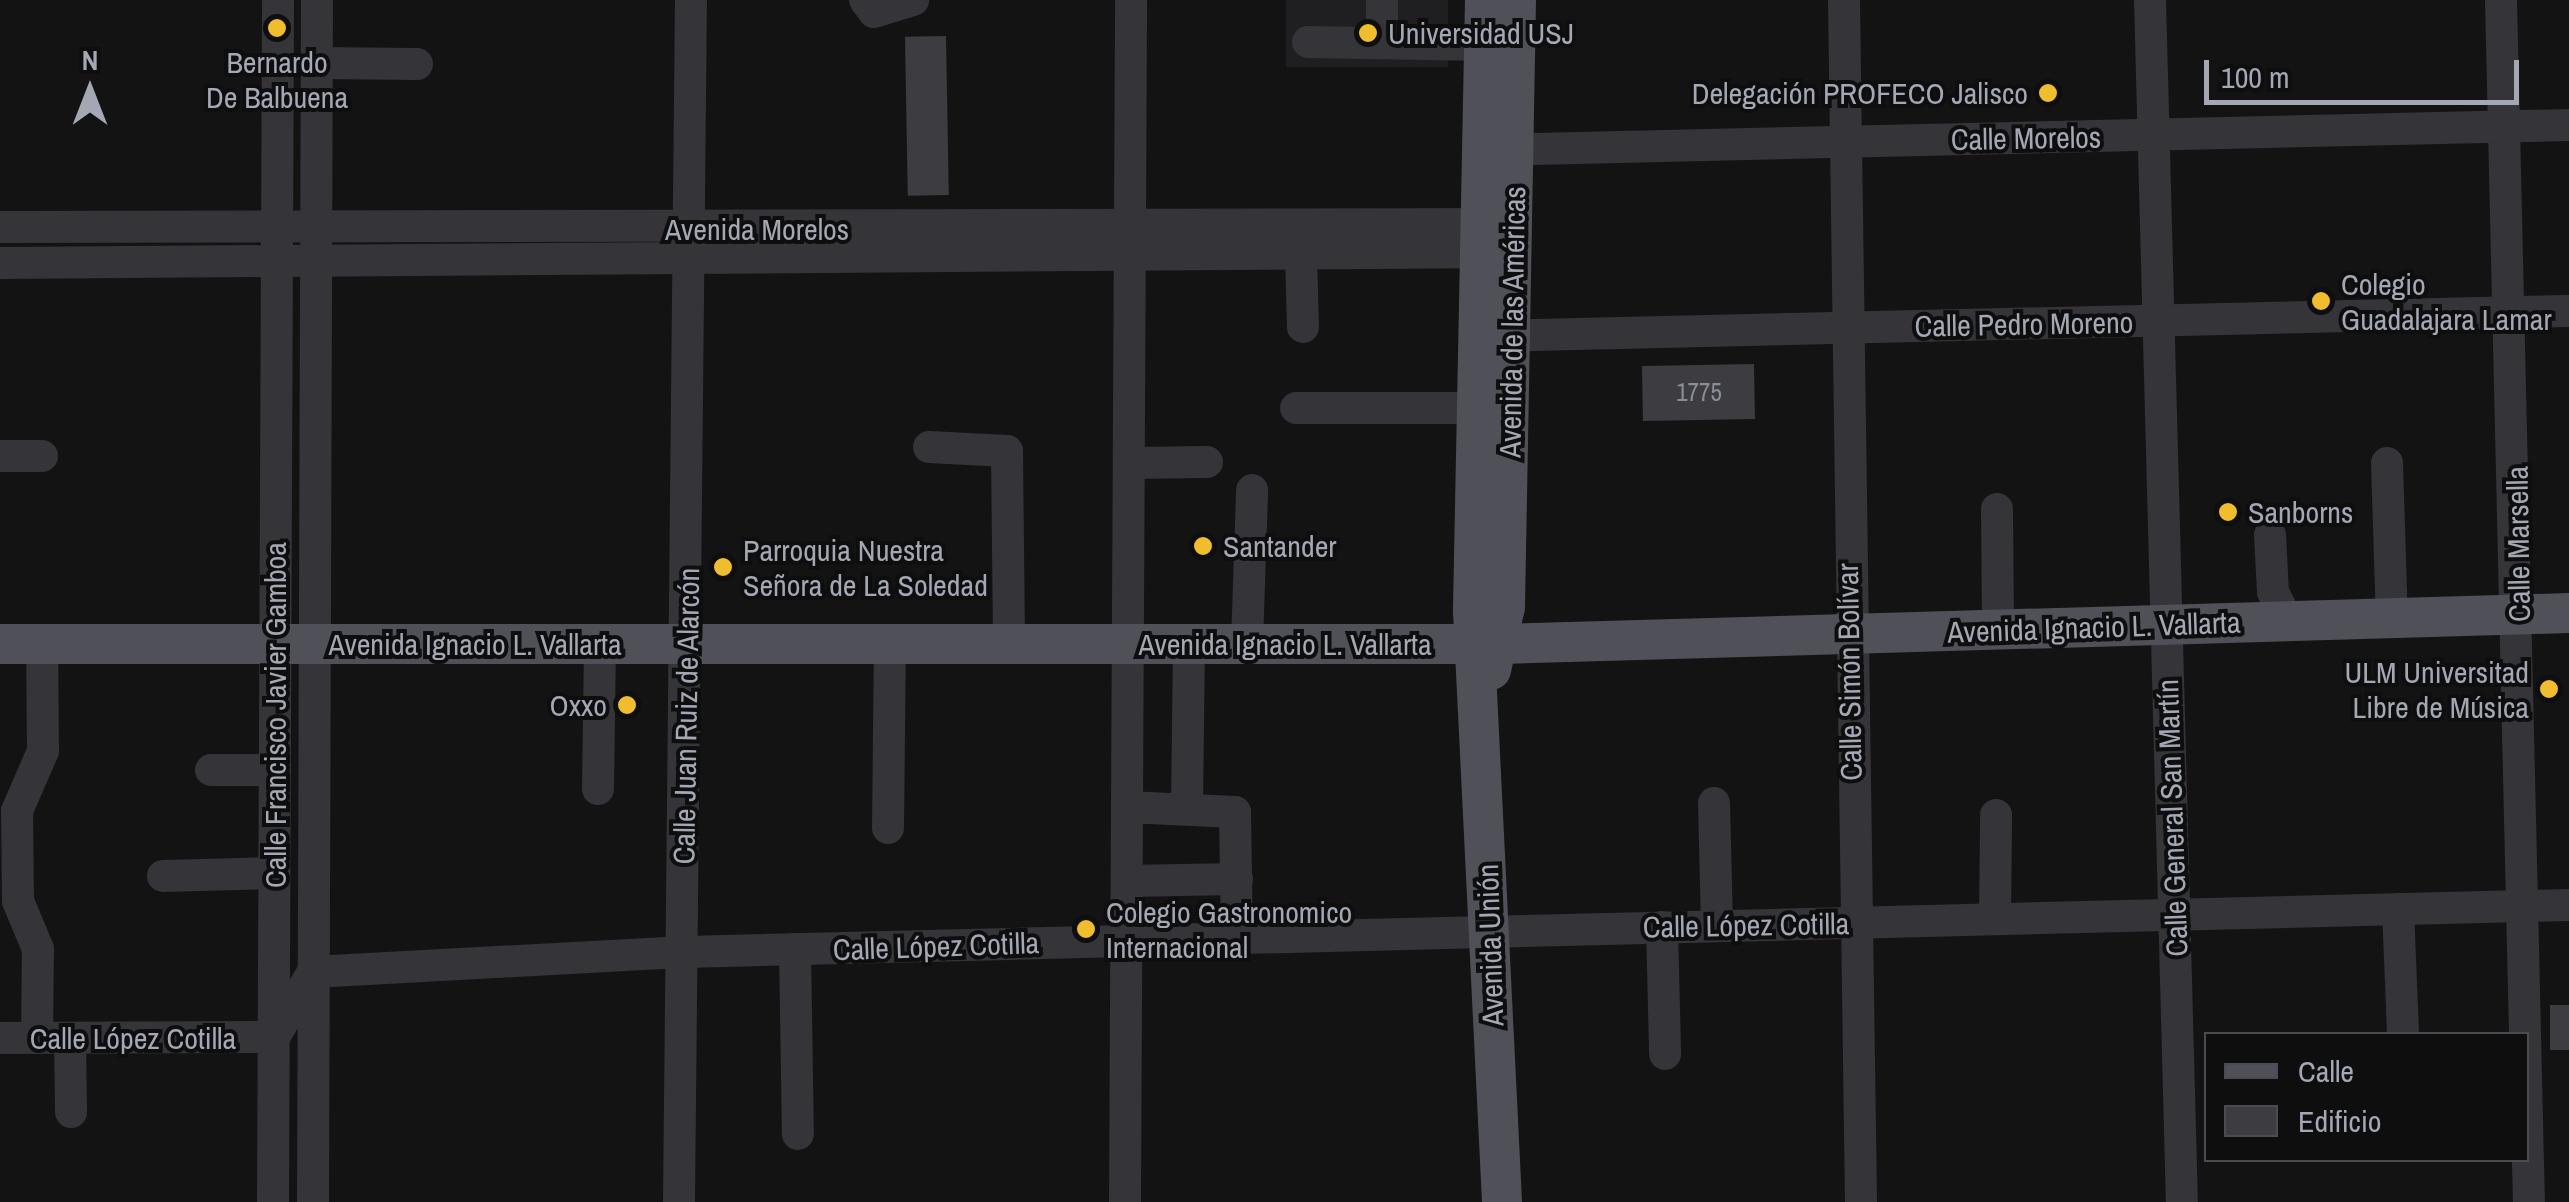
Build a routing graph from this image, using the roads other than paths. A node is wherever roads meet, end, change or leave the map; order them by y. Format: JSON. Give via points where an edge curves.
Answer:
{"nodes":[{"id":1,"x":278,"y":0,"type":"edge"},
{"id":2,"x":317,"y":0,"type":"edge"},
{"id":3,"x":692,"y":0,"type":"edge"},
{"id":4,"x":865,"y":0,"type":"edge"},
{"id":5,"x":913,"y":0,"type":"edge"},
{"id":6,"x":1132,"y":0,"type":"edge"},
{"id":7,"x":1382,"y":0,"type":"edge"},
{"id":8,"x":1485,"y":0,"type":"edge"},
{"id":9,"x":1516,"y":0,"type":"edge"},
{"id":10,"x":1844,"y":0,"type":"edge"},
{"id":11,"x":2150,"y":0,"type":"edge"},
{"id":12,"x":2501,"y":0,"type":"edge"},
{"id":13,"x":1308,"y":42,"type":"dead end"},
{"id":14,"x":1382,"y":43,"type":"junction"},
{"id":15,"x":1484,"y":44,"type":"junction"},
{"id":16,"x":317,"y":62,"type":"junction"},
{"id":17,"x":417,"y":64,"type":"dead end"},
{"id":18,"x":2569,"y":126,"type":"edge"},
{"id":19,"x":2506,"y":127,"type":"junction"},
{"id":20,"x":2154,"y":135,"type":"junction"},
{"id":21,"x":1846,"y":142,"type":"junction"},
{"id":22,"x":1499,"y":150,"type":"junction"},
{"id":23,"x":0,"y":227,"type":"edge"},
{"id":24,"x":1498,"y":238,"type":"junction"},
{"id":25,"x":1131,"y":240,"type":"junction"},
{"id":26,"x":691,"y":242,"type":"junction"},
{"id":27,"x":278,"y":245,"type":"junction"},
{"id":28,"x":316,"y":245,"type":"junction"},
{"id":29,"x":1301,"y":252,"type":"junction"},
{"id":30,"x":0,"y":263,"type":"edge"},
{"id":31,"x":2569,"y":312,"type":"edge"},
{"id":32,"x":2512,"y":313,"type":"junction"},
{"id":33,"x":2156,"y":321,"type":"junction"},
{"id":34,"x":1303,"y":327,"type":"dead end"},
{"id":35,"x":1846,"y":327,"type":"junction"},
{"id":36,"x":1496,"y":335,"type":"junction"},
{"id":37,"x":1296,"y":408,"type":"dead end"},
{"id":38,"x":1478,"y":408,"type":"junction"},
{"id":39,"x":929,"y":447,"type":"dead end"},
{"id":40,"x":0,"y":456,"type":"edge"},
{"id":41,"x":42,"y":456,"type":"dead end"},
{"id":42,"x":1207,"y":462,"type":"dead end"},
{"id":43,"x":1130,"y":463,"type":"junction"},
{"id":44,"x":2387,"y":463,"type":"dead end"},
{"id":45,"x":1252,"y":490,"type":"dead end"},
{"id":46,"x":1997,"y":509,"type":"dead end"},
{"id":47,"x":2270,"y":535,"type":"dead end"},
{"id":48,"x":2569,"y":613,"type":"edge"},
{"id":49,"x":2520,"y":615,"type":"junction"},
{"id":50,"x":2392,"y":618,"type":"junction"},
{"id":51,"x":2288,"y":621,"type":"junction"},
{"id":52,"x":2166,"y":625,"type":"junction"},
{"id":53,"x":1998,"y":630,"type":"junction"},
{"id":54,"x":1846,"y":634,"type":"junction"},
{"id":55,"x":0,"y":644,"type":"edge"},
{"id":56,"x":42,"y":644,"type":"junction"},
{"id":57,"x":295,"y":644,"type":"junction"},
{"id":58,"x":600,"y":644,"type":"junction"},
{"id":59,"x":687,"y":644,"type":"junction"},
{"id":60,"x":890,"y":644,"type":"junction"},
{"id":61,"x":1008,"y":644,"type":"junction"},
{"id":62,"x":1129,"y":644,"type":"junction"},
{"id":63,"x":1189,"y":644,"type":"junction"},
{"id":64,"x":1247,"y":644,"type":"junction"},
{"id":65,"x":1488,"y":644,"type":"junction"},
{"id":66,"x":211,"y":770,"type":"dead end"},
{"id":67,"x":275,"y":770,"type":"junction"},
{"id":68,"x":598,"y":789,"type":"dead end"},
{"id":69,"x":1714,"y":802,"type":"dead end"},
{"id":70,"x":1128,"y":807,"type":"junction"},
{"id":71,"x":1187,"y":807,"type":"junction"},
{"id":72,"x":1996,"y":816,"type":"dead end"},
{"id":73,"x":888,"y":828,"type":"dead end"},
{"id":74,"x":274,"y":873,"type":"junction"},
{"id":75,"x":162,"y":876,"type":"dead end"},
{"id":76,"x":1127,"y":880,"type":"junction"},
{"id":77,"x":1237,"y":880,"type":"junction"},
{"id":78,"x":2569,"y":905,"type":"edge"},
{"id":79,"x":2525,"y":906,"type":"junction"},
{"id":80,"x":2398,"y":909,"type":"junction"},
{"id":81,"x":2175,"y":914,"type":"junction"},
{"id":82,"x":1996,"y":919,"type":"junction"},
{"id":83,"x":1856,"y":922,"type":"junction"},
{"id":84,"x":1717,"y":926,"type":"junction"},
{"id":85,"x":1662,"y":927,"type":"junction"},
{"id":86,"x":1488,"y":931,"type":"junction"},
{"id":87,"x":1238,"y":938,"type":"junction"},
{"id":88,"x":1126,"y":941,"type":"junction"},
{"id":89,"x":795,"y":950,"type":"junction"},
{"id":90,"x":684,"y":952,"type":"junction"},
{"id":91,"x":313,"y":972,"type":"junction"},
{"id":92,"x":2403,"y":1032,"type":"edge"},
{"id":93,"x":2527,"y":1032,"type":"edge"},
{"id":94,"x":274,"y":1037,"type":"junction"},
{"id":95,"x":0,"y":1038,"type":"edge"},
{"id":96,"x":36,"y":1038,"type":"junction"},
{"id":97,"x":70,"y":1038,"type":"junction"},
{"id":98,"x":1665,"y":1054,"type":"dead end"},
{"id":99,"x":70,"y":1112,"type":"dead end"},
{"id":100,"x":798,"y":1134,"type":"dead end"},
{"id":101,"x":2528,"y":1162,"type":"edge"},
{"id":102,"x":272,"y":1202,"type":"edge"},
{"id":103,"x":313,"y":1202,"type":"edge"},
{"id":104,"x":679,"y":1202,"type":"edge"},
{"id":105,"x":1125,"y":1202,"type":"edge"},
{"id":106,"x":1502,"y":1202,"type":"edge"},
{"id":107,"x":1861,"y":1202,"type":"edge"},
{"id":108,"x":2182,"y":1202,"type":"edge"},
{"id":109,"x":2529,"y":1202,"type":"edge"}],
"edges":[{"from":1,"to":27,"type":"street","name":"Calle Francisco Javier Gamboa"},
{"from":2,"to":16,"type":"street","name":"Calle Francisco Javier Gamboa"},
{"from":3,"to":26,"type":"street","name":"Calle Juan Ruiz de Alarcón"},
{"from":4,"to":5,"type":"street","via":[[874,12]]},
{"from":6,"to":25,"type":"street"},
{"from":7,"to":14,"type":"street"},
{"from":8,"to":15,"type":"main road","name":"Avenida de las Américas"},
{"from":9,"to":22,"type":"main road","name":"Avenida de las Américas"},
{"from":10,"to":21,"type":"street","name":"Calle Simón Bolívar"},
{"from":11,"to":20,"type":"street","name":"Calle General San Martín"},
{"from":12,"to":19,"type":"street","name":"Calle Marsella"},
{"from":13,"to":14,"type":"street"},
{"from":14,"to":15,"type":"street"},
{"from":15,"to":22,"type":"main road","name":"Avenida de las Américas"},
{"from":16,"to":17,"type":"street"},
{"from":16,"to":28,"type":"street","name":"Calle Francisco Javier Gamboa"},
{"from":18,"to":19,"type":"street","name":"Calle Morelos"},
{"from":19,"to":20,"type":"street","name":"Calle Morelos"},
{"from":19,"to":32,"type":"street","name":"Calle Marsella"},
{"from":20,"to":21,"type":"street","name":"Calle Morelos"},
{"from":20,"to":33,"type":"street","name":"Calle General San Martín"},
{"from":21,"to":22,"type":"street","name":"Calle Morelos"},
{"from":21,"to":35,"type":"street","name":"Calle Simón Bolívar"},
{"from":22,"to":24,"type":"main road","name":"Avenida de las Américas"},
{"from":23,"to":27,"type":"street","name":"Avenida Morelos"},
{"from":24,"to":25,"type":"street","name":"Avenida Morelos"},
{"from":24,"to":29,"type":"street","name":"Avenida Morelos"},
{"from":24,"to":36,"type":"main road","name":"Avenida de las Américas"},
{"from":25,"to":26,"type":"street","name":"Avenida Morelos"},
{"from":25,"to":29,"type":"street","name":"Avenida Morelos"},
{"from":25,"to":43,"type":"street"},
{"from":26,"to":28,"type":"street","name":"Avenida Morelos"},
{"from":26,"to":59,"type":"street","name":"Calle Juan Ruiz de Alarcón"},
{"from":27,"to":28,"type":"street","name":"Avenida Morelos"},
{"from":27,"to":30,"type":"street","name":"Avenida Morelos"},
{"from":27,"to":57,"type":"street","name":"Calle Francisco Javier Gamboa"},
{"from":28,"to":57,"type":"street","name":"Calle Francisco Javier Gamboa"},
{"from":29,"to":34,"type":"street"},
{"from":31,"to":32,"type":"street","name":"Calle Pedro Moreno"},
{"from":32,"to":33,"type":"street","name":"Calle Pedro Moreno"},
{"from":32,"to":49,"type":"street","name":"Calle Marsella"},
{"from":33,"to":35,"type":"street","name":"Calle Pedro Moreno"},
{"from":33,"to":52,"type":"street","name":"Calle General San Martín"},
{"from":35,"to":36,"type":"street","name":"Calle Pedro Moreno"},
{"from":35,"to":54,"type":"street","name":"Calle Simón Bolívar"},
{"from":36,"to":38,"type":"main road","name":"Avenida de las Américas"},
{"from":36,"to":65,"type":"main road","name":"Avenida de las Américas"},
{"from":37,"to":38,"type":"street"},
{"from":38,"to":65,"type":"main road","name":"Avenida de las Américas"},
{"from":39,"to":61,"type":"street","via":[[1006,450]]},
{"from":40,"to":41,"type":"street"},
{"from":42,"to":43,"type":"street"},
{"from":43,"to":62,"type":"street"},
{"from":44,"to":50,"type":"street"},
{"from":45,"to":64,"type":"street"},
{"from":46,"to":53,"type":"street"},
{"from":47,"to":51,"type":"street","via":[[2273,592]]},
{"from":48,"to":49,"type":"main road","name":"Avenida Ignacio L. Vallarta"},
{"from":49,"to":50,"type":"main road","name":"Avenida Ignacio L. Vallarta"},
{"from":49,"to":79,"type":"street","name":"Calle Marsella"},
{"from":50,"to":51,"type":"main road","name":"Avenida Ignacio L. Vallarta"},
{"from":51,"to":52,"type":"main road","name":"Avenida Ignacio L. Vallarta"},
{"from":52,"to":53,"type":"main road","name":"Avenida Ignacio L. Vallarta"},
{"from":52,"to":81,"type":"street","name":"Calle General San Martín"},
{"from":53,"to":54,"type":"main road","name":"Avenida Ignacio L. Vallarta"},
{"from":54,"to":65,"type":"main road","name":"Avenida Ignacio L. Vallarta"},
{"from":54,"to":83,"type":"street","name":"Calle Simón Bolívar"},
{"from":55,"to":56,"type":"main road","name":"Avenida Ignacio L. Vallarta"},
{"from":56,"to":57,"type":"main road","name":"Avenida Ignacio L. Vallarta"},
{"from":56,"to":96,"type":"street","via":[[44,751],[17,811],[18,901],[38,950]]},
{"from":57,"to":58,"type":"main road","name":"Avenida Ignacio L. Vallarta"},
{"from":57,"to":67,"type":"street","name":"Calle Francisco Javier Gamboa"},
{"from":57,"to":91,"type":"street","name":"Calle Francisco Javier Gamboa"},
{"from":58,"to":59,"type":"main road","name":"Avenida Ignacio L. Vallarta"},
{"from":58,"to":68,"type":"street"},
{"from":59,"to":60,"type":"main road","name":"Avenida Ignacio L. Vallarta"},
{"from":59,"to":90,"type":"street","name":"Calle Juan Ruiz de Alarcón"},
{"from":60,"to":61,"type":"main road","name":"Avenida Ignacio L. Vallarta"},
{"from":60,"to":73,"type":"street"},
{"from":61,"to":62,"type":"main road","name":"Avenida Ignacio L. Vallarta"},
{"from":62,"to":63,"type":"main road","name":"Avenida Ignacio L. Vallarta"},
{"from":62,"to":70,"type":"street"},
{"from":63,"to":64,"type":"main road","name":"Avenida Ignacio L. Vallarta"},
{"from":63,"to":71,"type":"street"},
{"from":64,"to":65,"type":"main road","name":"Avenida Ignacio L. Vallarta"},
{"from":65,"to":86,"type":"main road","name":"Avenida Unión"},
{"from":66,"to":67,"type":"street"},
{"from":67,"to":74,"type":"street","name":"Calle Francisco Javier Gamboa"},
{"from":69,"to":84,"type":"street"},
{"from":70,"to":71,"type":"street"},
{"from":70,"to":76,"type":"street"},
{"from":71,"to":77,"type":"street","via":[[1235,812]]},
{"from":72,"to":82,"type":"street"},
{"from":74,"to":75,"type":"street"},
{"from":74,"to":94,"type":"street","name":"Calle Francisco Javier Gamboa"},
{"from":76,"to":77,"type":"street"},
{"from":76,"to":88,"type":"street"},
{"from":77,"to":87,"type":"street"},
{"from":78,"to":79,"type":"street","name":"Calle López Cotilla"},
{"from":79,"to":80,"type":"street","name":"Calle López Cotilla"},
{"from":79,"to":93,"type":"street","name":"Calle Marsella"},
{"from":80,"to":81,"type":"street","name":"Calle López Cotilla"},
{"from":80,"to":92,"type":"street"},
{"from":81,"to":82,"type":"street","name":"Calle López Cotilla"},
{"from":81,"to":108,"type":"street","name":"Calle General San Martín"},
{"from":82,"to":83,"type":"street","name":"Calle López Cotilla"},
{"from":83,"to":84,"type":"street","name":"Calle López Cotilla"},
{"from":83,"to":107,"type":"street","name":"Calle Simón Bolívar"},
{"from":84,"to":85,"type":"street","name":"Calle López Cotilla"},
{"from":85,"to":86,"type":"street","name":"Calle López Cotilla"},
{"from":85,"to":98,"type":"street"},
{"from":86,"to":87,"type":"street","name":"Calle López Cotilla"},
{"from":86,"to":106,"type":"main road","name":"Avenida Unión"},
{"from":87,"to":88,"type":"street","name":"Calle López Cotilla"},
{"from":88,"to":89,"type":"street","name":"Calle López Cotilla"},
{"from":88,"to":105,"type":"street"},
{"from":89,"to":90,"type":"street","name":"Calle López Cotilla"},
{"from":89,"to":100,"type":"street"},
{"from":90,"to":91,"type":"street","name":"Calle López Cotilla"},
{"from":90,"to":104,"type":"street","name":"Calle Juan Ruiz de Alarcón"},
{"from":91,"to":94,"type":"street","name":"Calle López Cotilla"},
{"from":91,"to":103,"type":"street","name":"Calle Francisco Javier Gamboa"},
{"from":94,"to":97,"type":"street","name":"Calle López Cotilla"},
{"from":94,"to":102,"type":"street","name":"Calle Francisco Javier Gamboa"},
{"from":95,"to":96,"type":"street","name":"Calle López Cotilla"},
{"from":96,"to":97,"type":"street","name":"Calle López Cotilla"},
{"from":97,"to":99,"type":"street"},
{"from":101,"to":109,"type":"street","name":"Calle Marsella"}]}
